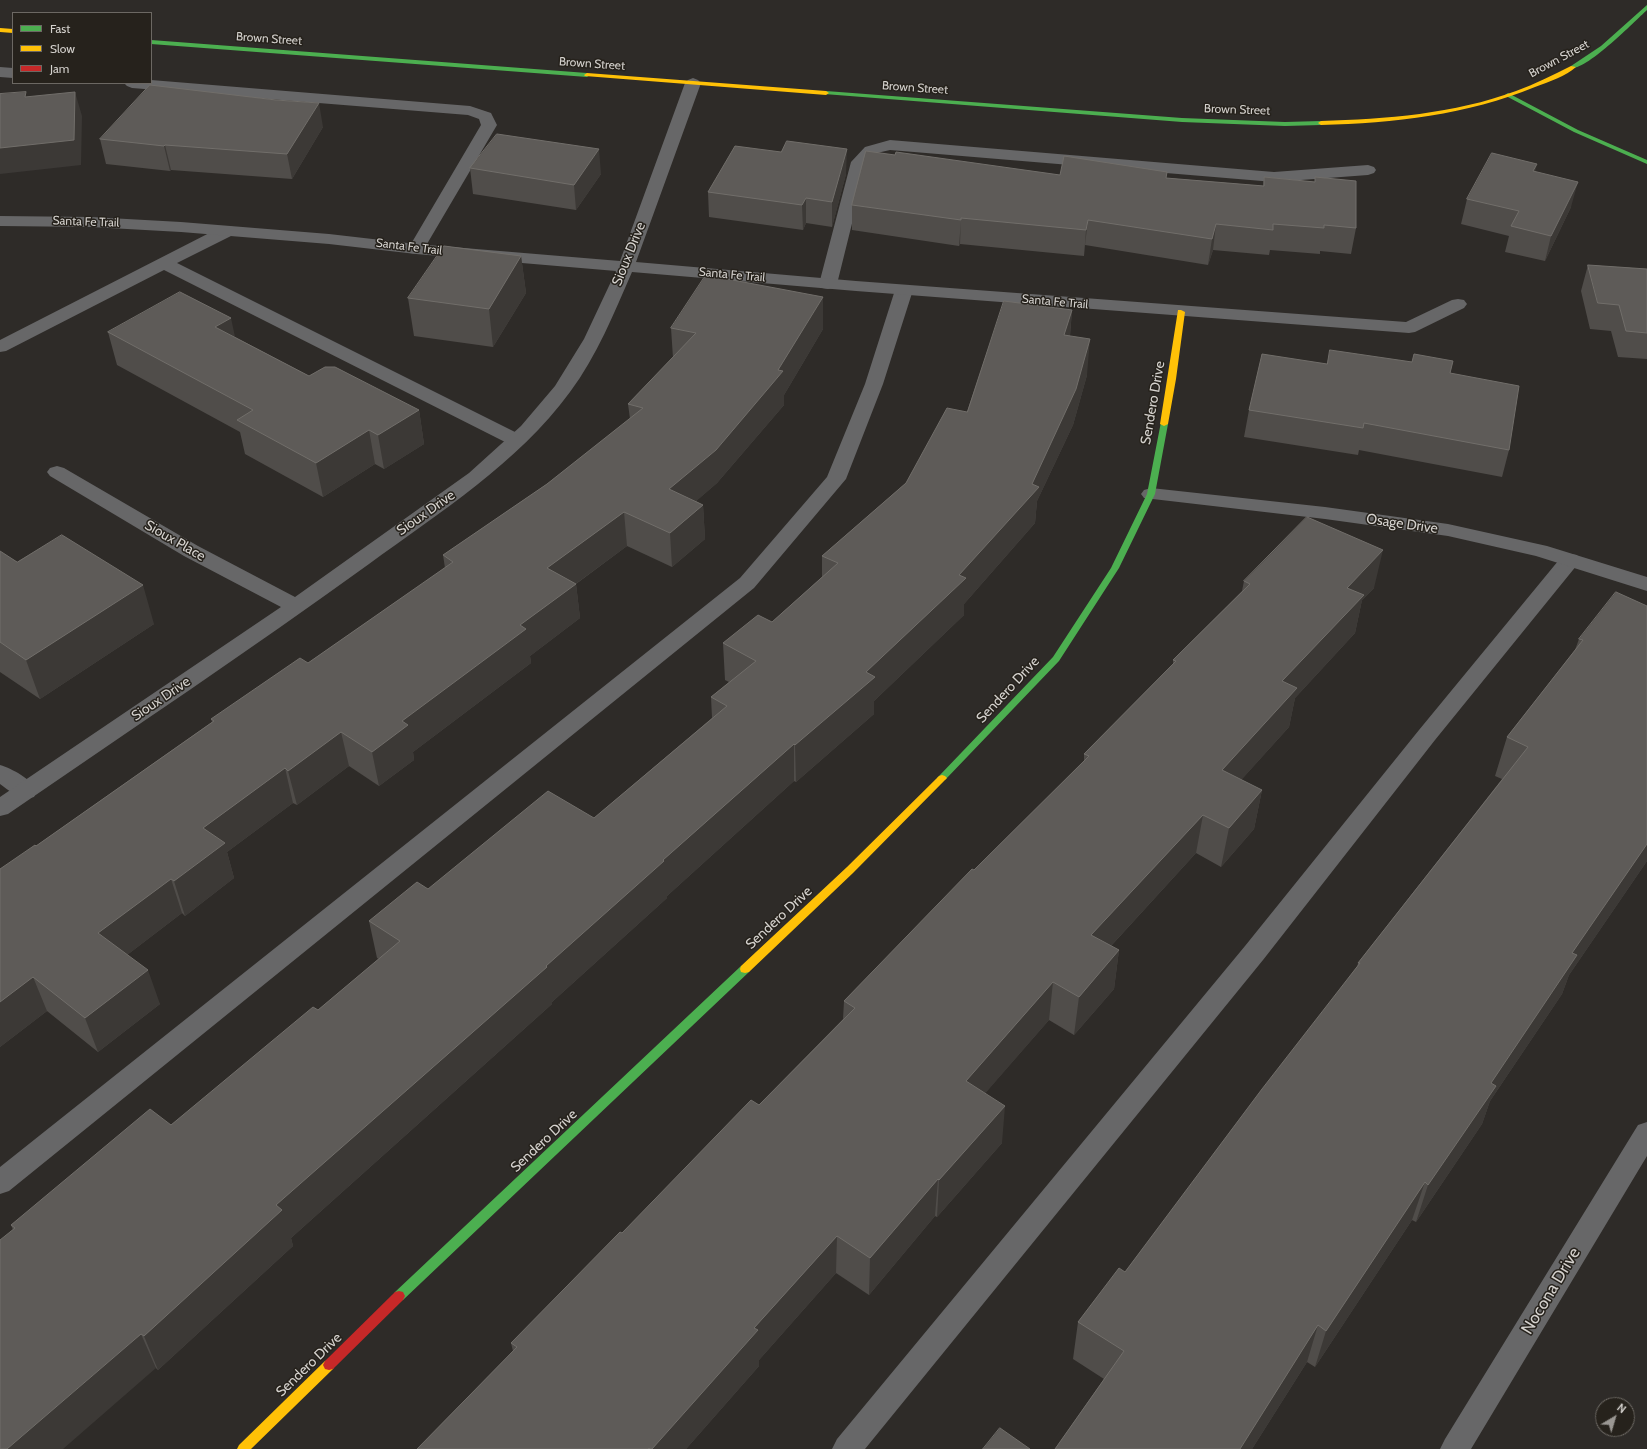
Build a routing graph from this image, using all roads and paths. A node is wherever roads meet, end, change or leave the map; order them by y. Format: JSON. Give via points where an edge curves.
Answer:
{"nodes":[{"id":1,"x":1647,"y":7,"type":"edge"},
{"id":2,"x":0,"y":30,"type":"edge"},
{"id":3,"x":12,"y":32,"type":"edge"},
{"id":4,"x":152,"y":42,"type":"edge"},
{"id":5,"x":0,"y":72,"type":"edge"},
{"id":6,"x":12,"y":73,"type":"edge"},
{"id":7,"x":693,"y":83,"type":"junction"},
{"id":8,"x":144,"y":84,"type":"edge"},
{"id":9,"x":1508,"y":95,"type":"junction"},
{"id":10,"x":1647,"y":162,"type":"edge"},
{"id":11,"x":1368,"y":170,"type":"dead end"},
{"id":12,"x":0,"y":221,"type":"edge"},
{"id":13,"x":227,"y":231,"type":"junction"},
{"id":14,"x":416,"y":249,"type":"junction"},
{"id":15,"x":164,"y":263,"type":"junction"},
{"id":16,"x":626,"y":267,"type":"junction"},
{"id":17,"x":828,"y":284,"type":"junction"},
{"id":18,"x":904,"y":290,"type":"junction"},
{"id":19,"x":1458,"y":304,"type":"dead end"},
{"id":20,"x":1181,"y":312,"type":"junction"},
{"id":21,"x":0,"y":347,"type":"edge"},
{"id":22,"x":516,"y":440,"type":"junction"},
{"id":23,"x":57,"y":472,"type":"dead end"},
{"id":24,"x":1151,"y":494,"type":"junction"},
{"id":25,"x":1570,"y":560,"type":"junction"},
{"id":26,"x":1647,"y":584,"type":"edge"},
{"id":27,"x":295,"y":606,"type":"junction"},
{"id":28,"x":0,"y":772,"type":"edge"},
{"id":29,"x":26,"y":791,"type":"junction"},
{"id":30,"x":0,"y":808,"type":"edge"},
{"id":31,"x":1647,"y":1133,"type":"edge"},
{"id":32,"x":0,"y":1183,"type":"edge"},
{"id":33,"x":243,"y":1449,"type":"edge"},
{"id":34,"x":847,"y":1449,"type":"edge"},
{"id":35,"x":1455,"y":1449,"type":"edge"}],
"edges":[{"from":1,"to":9,"type":"main road","name":"Brown Street","via":[[1612,41],[1589,58],[1542,83]]},
{"from":2,"to":3,"type":"main road"},
{"from":4,"to":7,"type":"main road","name":"Brown Street"},
{"from":5,"to":6,"type":"street"},
{"from":7,"to":9,"type":"main road","name":"Brown Street","via":[[1182,120],[1297,124],[1336,124],[1401,117],[1455,109]]},
{"from":7,"to":16,"type":"street","name":"Sioux Drive"},
{"from":8,"to":14,"type":"street","via":[[470,111],[485,116],[489,125]]},
{"from":9,"to":10,"type":"main road","via":[[1566,128]]},
{"from":11,"to":17,"type":"street","via":[[1274,177],[890,144],[871,150],[859,162]]},
{"from":12,"to":13,"type":"street","name":"Santa Fe Trail","via":[[110,222]]},
{"from":13,"to":14,"type":"street","name":"Santa Fe Trail","via":[[368,242]]},
{"from":13,"to":15,"type":"street"},
{"from":14,"to":16,"type":"street","name":"Santa Fe Trail"},
{"from":15,"to":21,"type":"street"},
{"from":15,"to":22,"type":"street"},
{"from":16,"to":17,"type":"street","name":"Santa Fe Trail"},
{"from":16,"to":22,"type":"street","name":"Sioux Drive","via":[[593,339],[563,389],[528,430]]},
{"from":17,"to":18,"type":"street","name":"Santa Fe Trail"},
{"from":18,"to":20,"type":"street","name":"Santa Fe Trail"},
{"from":18,"to":32,"type":"street","via":[[874,384],[836,479],[747,583]]},
{"from":19,"to":20,"type":"street","name":"Santa Fe Trail","via":[[1409,328]]},
{"from":20,"to":24,"type":"main road","name":"Sendero Drive","via":[[1172,379]]},
{"from":22,"to":27,"type":"street","name":"Sioux Drive","via":[[476,477]]},
{"from":23,"to":27,"type":"street","name":"Sioux Place","via":[[191,551]]},
{"from":24,"to":25,"type":"street","name":"Osage Drive","via":[[1325,513],[1448,530]]},
{"from":24,"to":33,"type":"main road","name":"Sendero Drive","via":[[1115,568],[1056,659],[989,730],[850,870]]},
{"from":25,"to":26,"type":"street","name":"Osage Drive"},
{"from":25,"to":34,"type":"street","via":[[1254,953]]},
{"from":27,"to":29,"type":"street","name":"Sioux Drive"},
{"from":28,"to":29,"type":"street"},
{"from":29,"to":30,"type":"street","name":"Sioux Drive"},
{"from":31,"to":35,"type":"street","name":"Nocona Drive"}]}
